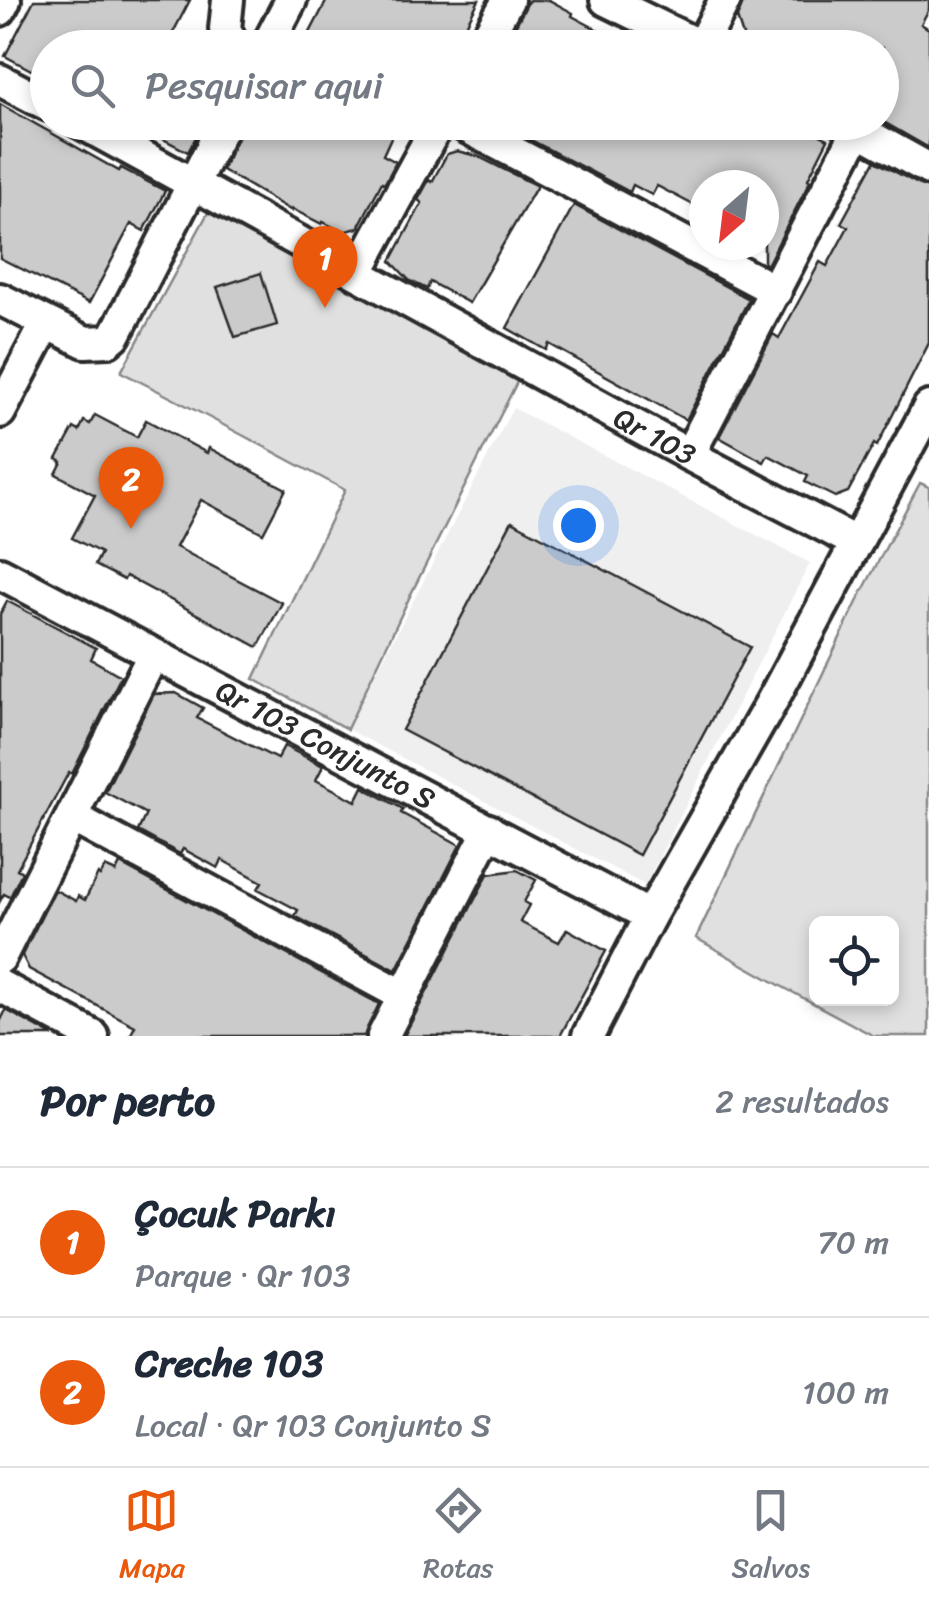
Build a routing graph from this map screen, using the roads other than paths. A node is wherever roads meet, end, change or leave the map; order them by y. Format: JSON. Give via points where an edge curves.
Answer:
{"nodes":[{"id":1,"x":5,"y":0,"type":"edge"},
{"id":2,"x":228,"y":0,"type":"edge"},
{"id":3,"x":291,"y":0,"type":"edge"},
{"id":4,"x":508,"y":0,"type":"edge"},
{"id":5,"x":606,"y":0,"type":"edge"},
{"id":6,"x":725,"y":0,"type":"edge"},
{"id":7,"x":0,"y":10,"type":"edge"},
{"id":8,"x":226,"y":30,"type":"edge"},
{"id":9,"x":275,"y":30,"type":"edge"},
{"id":10,"x":491,"y":30,"type":"edge"},
{"id":11,"x":668,"y":30,"type":"edge"},
{"id":12,"x":711,"y":30,"type":"edge"},
{"id":13,"x":0,"y":80,"type":"edge"},
{"id":14,"x":30,"y":96,"type":"edge"},
{"id":15,"x":113,"y":140,"type":"edge"},
{"id":16,"x":216,"y":140,"type":"edge"},
{"id":17,"x":430,"y":140,"type":"edge"},
{"id":18,"x":491,"y":140,"type":"edge"},
{"id":19,"x":845,"y":140,"type":"edge"},
{"id":20,"x":877,"y":140,"type":"edge"},
{"id":21,"x":929,"y":168,"type":"edge"},
{"id":22,"x":193,"y":183,"type":"junction"},
{"id":23,"x":356,"y":272,"type":"junction"},
{"id":24,"x":776,"y":290,"type":"junction"},
{"id":25,"x":0,"y":299,"type":"edge"},
{"id":26,"x":46,"y":324,"type":"junction"},
{"id":27,"x":929,"y":407,"type":"edge"},
{"id":28,"x":0,"y":412,"type":"edge"},
{"id":29,"x":689,"y":456,"type":"junction"},
{"id":30,"x":856,"y":544,"type":"junction"},
{"id":31,"x":0,"y":573,"type":"edge"},
{"id":32,"x":153,"y":655,"type":"junction"},
{"id":33,"x":72,"y":817,"type":"junction"},
{"id":34,"x":489,"y":830,"type":"junction"},
{"id":35,"x":650,"y":916,"type":"junction"},
{"id":36,"x":0,"y":958,"type":"edge"},
{"id":37,"x":0,"y":986,"type":"edge"},
{"id":38,"x":404,"y":996,"type":"junction"},
{"id":39,"x":93,"y":1036,"type":"edge"},
{"id":40,"x":383,"y":1036,"type":"edge"},
{"id":41,"x":588,"y":1036,"type":"edge"}],
"edges":[{"from":1,"to":7,"type":"street"},
{"from":2,"to":8,"type":"street"},
{"from":3,"to":9,"type":"street"},
{"from":4,"to":10,"type":"street"},
{"from":5,"to":11,"type":"street"},
{"from":6,"to":12,"type":"street"},
{"from":13,"to":14,"type":"street"},
{"from":15,"to":22,"type":"street","name":"Qr 103"},
{"from":16,"to":22,"type":"street"},
{"from":17,"to":23,"type":"street"},
{"from":18,"to":24,"type":"street"},
{"from":19,"to":24,"type":"street"},
{"from":20,"to":21,"type":"street"},
{"from":22,"to":23,"type":"street","name":"Qr 103"},
{"from":22,"to":26,"type":"street","via":[[108,341],[85,342]]},
{"from":23,"to":29,"type":"street","name":"Qr 103"},
{"from":24,"to":29,"type":"street"},
{"from":25,"to":26,"type":"street"},
{"from":26,"to":28,"type":"street"},
{"from":27,"to":30,"type":"street"},
{"from":29,"to":30,"type":"street","name":"Qr 103"},
{"from":30,"to":35,"type":"street"},
{"from":31,"to":32,"type":"street","name":"Qr 103 Conjunto S"},
{"from":32,"to":33,"type":"street"},
{"from":32,"to":34,"type":"street","name":"Qr 103 Conjunto S"},
{"from":33,"to":36,"type":"street"},
{"from":33,"to":38,"type":"street"},
{"from":34,"to":35,"type":"street","name":"Qr 103 Conjunto S"},
{"from":34,"to":38,"type":"street"},
{"from":35,"to":41,"type":"street"},
{"from":37,"to":39,"type":"street"},
{"from":38,"to":40,"type":"street"}]}
